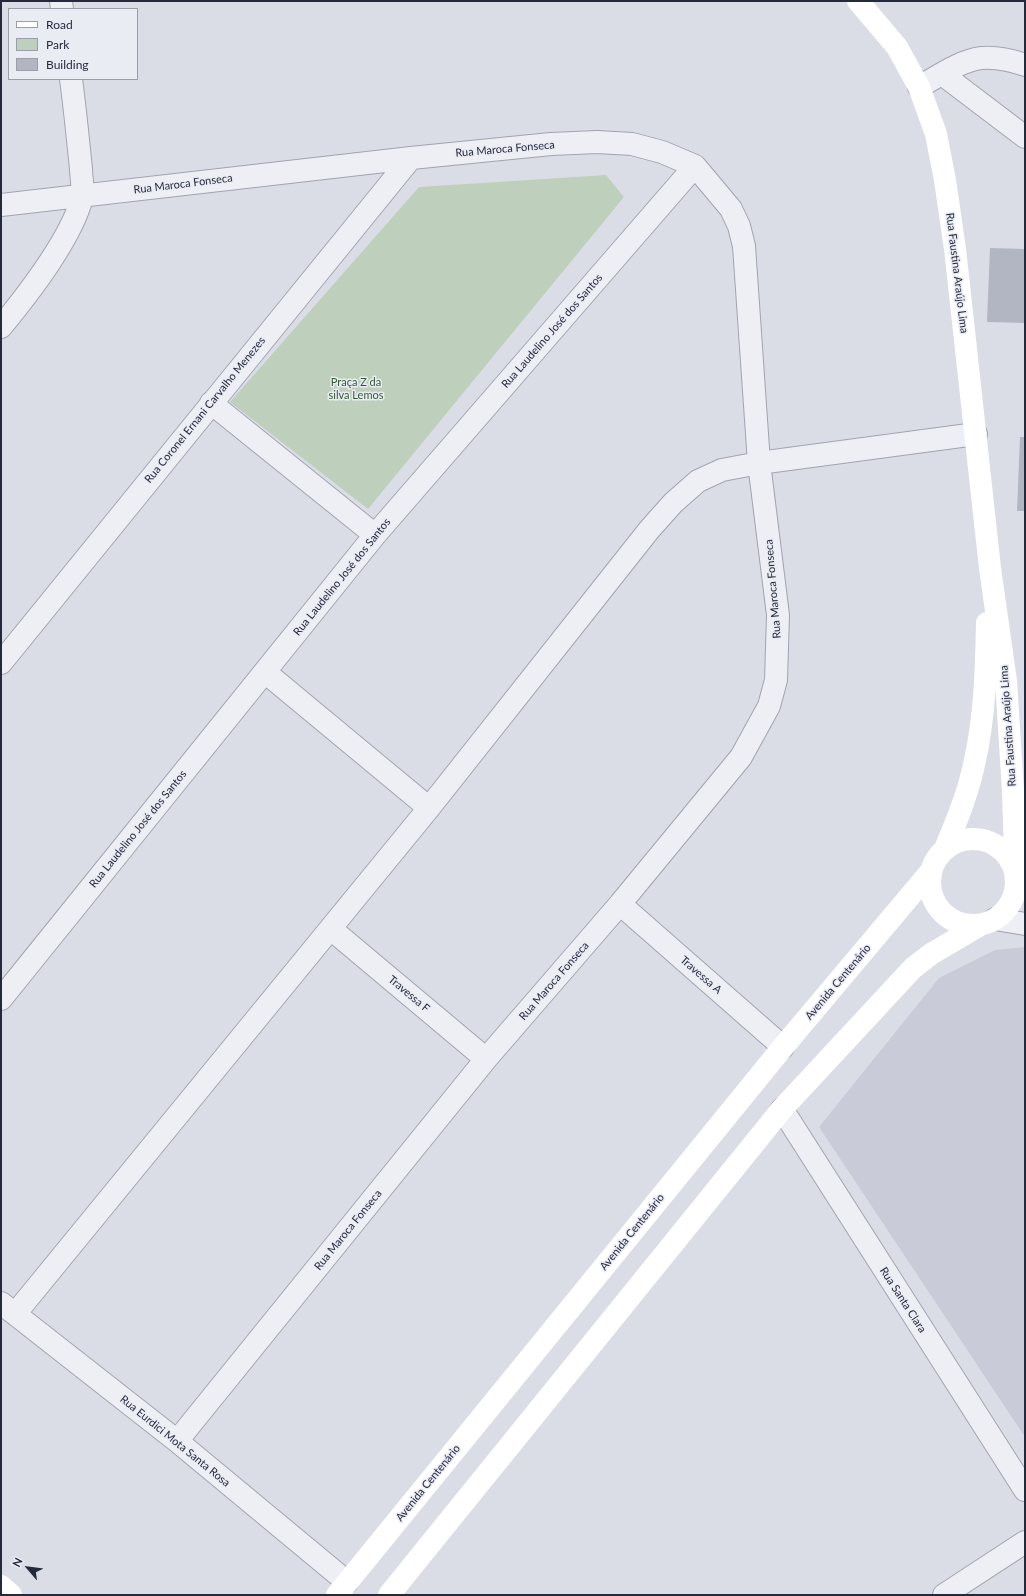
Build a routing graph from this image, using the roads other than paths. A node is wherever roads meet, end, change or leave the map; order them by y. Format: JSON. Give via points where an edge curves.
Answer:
{"nodes":[{"id":1,"x":858,"y":1,"type":"edge"},
{"id":2,"x":1025,"y":64,"type":"edge"},
{"id":3,"x":942,"y":74,"type":"junction"},
{"id":4,"x":71,"y":80,"type":"edge"},
{"id":5,"x":919,"y":87,"type":"junction"},
{"id":6,"x":1025,"y":137,"type":"edge"},
{"id":7,"x":411,"y":158,"type":"junction"},
{"id":8,"x":695,"y":166,"type":"junction"},
{"id":9,"x":82,"y":196,"type":"junction"},
{"id":10,"x":1,"y":205,"type":"edge"},
{"id":11,"x":1,"y":328,"type":"edge"},
{"id":12,"x":211,"y":403,"type":"junction"},
{"id":13,"x":976,"y":434,"type":"junction"},
{"id":14,"x":759,"y":463,"type":"junction"},
{"id":15,"x":375,"y":535,"type":"junction"},
{"id":16,"x":990,"y":568,"type":"junction"},
{"id":17,"x":1,"y":664,"type":"edge"},
{"id":18,"x":265,"y":672,"type":"junction"},
{"id":19,"x":429,"y":808,"type":"junction"},
{"id":20,"x":945,"y":849,"type":"junction"},
{"id":21,"x":931,"y":871,"type":"junction"},
{"id":22,"x":1016,"y":884,"type":"junction"},
{"id":23,"x":620,"y":904,"type":"junction"},
{"id":24,"x":989,"y":921,"type":"junction"},
{"id":25,"x":1025,"y":924,"type":"edge"},
{"id":26,"x":331,"y":929,"type":"junction"},
{"id":27,"x":1,"y":999,"type":"edge"},
{"id":28,"x":783,"y":1047,"type":"junction"},
{"id":29,"x":486,"y":1059,"type":"junction"},
{"id":30,"x":782,"y":1110,"type":"junction"},
{"id":31,"x":8,"y":1309,"type":"edge"},
{"id":32,"x":177,"y":1441,"type":"junction"},
{"id":33,"x":1025,"y":1490,"type":"edge"},
{"id":34,"x":1025,"y":1542,"type":"edge"},
{"id":35,"x":1,"y":1586,"type":"edge"},
{"id":36,"x":342,"y":1588,"type":"edge"},
{"id":37,"x":11,"y":1595,"type":"edge"},
{"id":38,"x":389,"y":1595,"type":"edge"},
{"id":39,"x":944,"y":1595,"type":"edge"}],
"edges":[{"from":1,"to":5,"type":"street","name":"Rua Faustina Araújo Lima","via":[[897,48]]},
{"from":2,"to":3,"type":"street","via":[[980,58]]},
{"from":3,"to":5,"type":"street"},
{"from":3,"to":6,"type":"street"},
{"from":4,"to":9,"type":"street"},
{"from":5,"to":13,"type":"street","name":"Rua Faustina Araújo Lima","via":[[936,134],[945,180]]},
{"from":7,"to":8,"type":"street","name":"Rua Maroca Fonseca","via":[[597,142],[632,144],[662,152]]},
{"from":7,"to":9,"type":"street","name":"Rua Maroca Fonseca"},
{"from":7,"to":12,"type":"street","name":"Rua Coronel Ernani Carvalho Menezes"},
{"from":8,"to":14,"type":"street","name":"Rua Maroca Fonseca","via":[[731,209],[744,246]]},
{"from":8,"to":15,"type":"street","name":"Rua Laudelino José dos Santos"},
{"from":9,"to":10,"type":"street","name":"Rua Maroca Fonseca"},
{"from":9,"to":11,"type":"street","via":[[72,223],[56,252]]},
{"from":12,"to":15,"type":"street"},
{"from":12,"to":17,"type":"street","name":"Rua Coronel Ernani Carvalho Menezes"},
{"from":13,"to":14,"type":"street"},
{"from":13,"to":16,"type":"street","name":"Rua Faustina Araújo Lima"},
{"from":14,"to":19,"type":"street","via":[[722,470],[698,481],[673,503]]},
{"from":14,"to":23,"type":"street","name":"Rua Maroca Fonseca","via":[[778,615],[776,680],[769,706],[741,757]]},
{"from":15,"to":18,"type":"street","name":"Rua Laudelino José dos Santos"},
{"from":16,"to":20,"type":"street","name":"Rua Faustina Araújo Lima","via":[[980,734],[966,795]]},
{"from":16,"to":22,"type":"street","name":"Rua Faustina Araújo Lima","via":[[1006,681]]},
{"from":18,"to":19,"type":"street"},
{"from":18,"to":27,"type":"street","name":"Rua Laudelino José dos Santos"},
{"from":19,"to":26,"type":"street"},
{"from":20,"to":21,"type":"street","name":"Avenida Centenário","via":[[936,859]]},
{"from":20,"to":22,"type":"street","name":"Avenida Centenário","via":[[971,838],[986,840],[998,846],[1008,857],[1014,870]]},
{"from":21,"to":24,"type":"street","name":"Avenida Centenário","via":[[930,886],[933,900],[942,912],[954,921],[968,925]]},
{"from":21,"to":28,"type":"street","name":"Avenida Centenário"},
{"from":22,"to":24,"type":"street","via":[[1013,898],[1006,910]]},
{"from":23,"to":28,"type":"street","name":"Travessa A"},
{"from":23,"to":29,"type":"street","name":"Rua Maroca Fonseca"},
{"from":24,"to":25,"type":"street","name":"Avenida Centenário"},
{"from":24,"to":30,"type":"street","via":[[931,954],[913,968]]},
{"from":26,"to":29,"type":"street","name":"Travessa F"},
{"from":26,"to":31,"type":"street"},
{"from":28,"to":36,"type":"street","name":"Avenida Centenário"},
{"from":29,"to":32,"type":"street","name":"Rua Maroca Fonseca"},
{"from":30,"to":33,"type":"street","name":"Rua Santa Clara"},
{"from":30,"to":38,"type":"street"},
{"from":31,"to":32,"type":"street","name":"Rua Eurdici Mota Santa Rosa"},
{"from":32,"to":36,"type":"street","name":"Rua Eurdici Mota Santa Rosa"},
{"from":34,"to":39,"type":"street"},
{"from":35,"to":37,"type":"street"}]}
